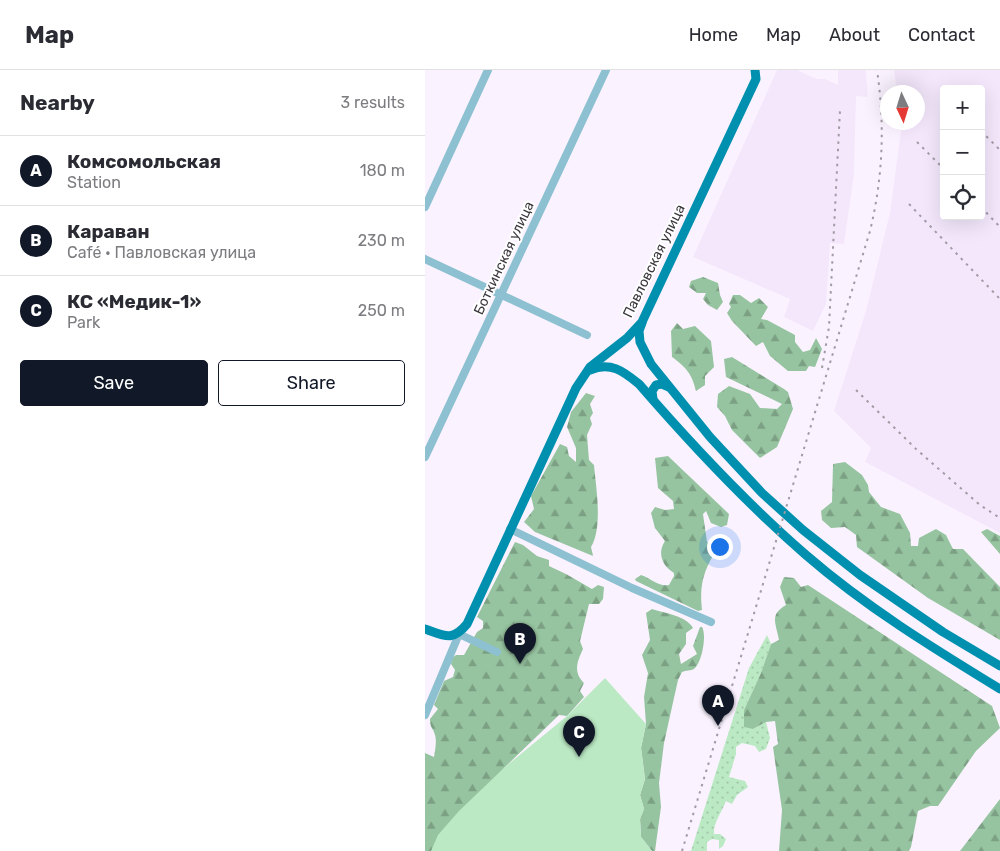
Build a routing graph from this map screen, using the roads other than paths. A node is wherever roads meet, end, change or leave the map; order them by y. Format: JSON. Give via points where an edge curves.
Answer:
{"nodes":[{"id":1,"x":488,"y":70,"type":"edge"},
{"id":2,"x":605,"y":70,"type":"edge"},
{"id":3,"x":757,"y":73,"type":"edge"},
{"id":4,"x":425,"y":206,"type":"edge"},
{"id":5,"x":425,"y":259,"type":"edge"},
{"id":6,"x":501,"y":293,"type":"junction"},
{"id":7,"x":643,"y":322,"type":"junction"},
{"id":8,"x":587,"y":335,"type":"dead end"},
{"id":9,"x":585,"y":372,"type":"junction"},
{"id":10,"x":669,"y":387,"type":"junction"},
{"id":11,"x":653,"y":399,"type":"junction"},
{"id":12,"x":425,"y":457,"type":"edge"},
{"id":13,"x":510,"y":529,"type":"junction"},
{"id":14,"x":711,"y":622,"type":"dead end"},
{"id":15,"x":425,"y":628,"type":"edge"},
{"id":16,"x":459,"y":634,"type":"junction"},
{"id":17,"x":497,"y":652,"type":"dead end"},
{"id":18,"x":1000,"y":666,"type":"edge"},
{"id":19,"x":1000,"y":689,"type":"edge"},
{"id":20,"x":425,"y":715,"type":"edge"}],
"edges":[{"from":1,"to":4,"type":"street"},
{"from":2,"to":6,"type":"street","name":"Боткинская улица"},
{"from":3,"to":7,"type":"main road","name":"Павловская улица"},
{"from":5,"to":6,"type":"street"},
{"from":6,"to":8,"type":"street"},
{"from":6,"to":12,"type":"street","name":"Боткинская улица"},
{"from":7,"to":9,"type":"main road","name":"Павловская улица"},
{"from":7,"to":10,"type":"main road","via":[[640,342]]},
{"from":9,"to":11,"type":"main road","via":[[609,366],[618,368]]},
{"from":9,"to":13,"type":"main road","name":"Павловская улица"},
{"from":10,"to":11,"type":"main road","via":[[656,385],[652,390]]},
{"from":10,"to":18,"type":"main road","via":[[733,463],[818,543],[943,632]]},
{"from":11,"to":19,"type":"main road","via":[[747,502],[807,556],[904,628]]},
{"from":13,"to":14,"type":"street"},
{"from":13,"to":16,"type":"main road","name":"Павловская улица","via":[[467,624]]},
{"from":15,"to":16,"type":"main road","via":[[448,636]]},
{"from":16,"to":17,"type":"street"},
{"from":16,"to":20,"type":"street","name":"Павловская улица"}]}
